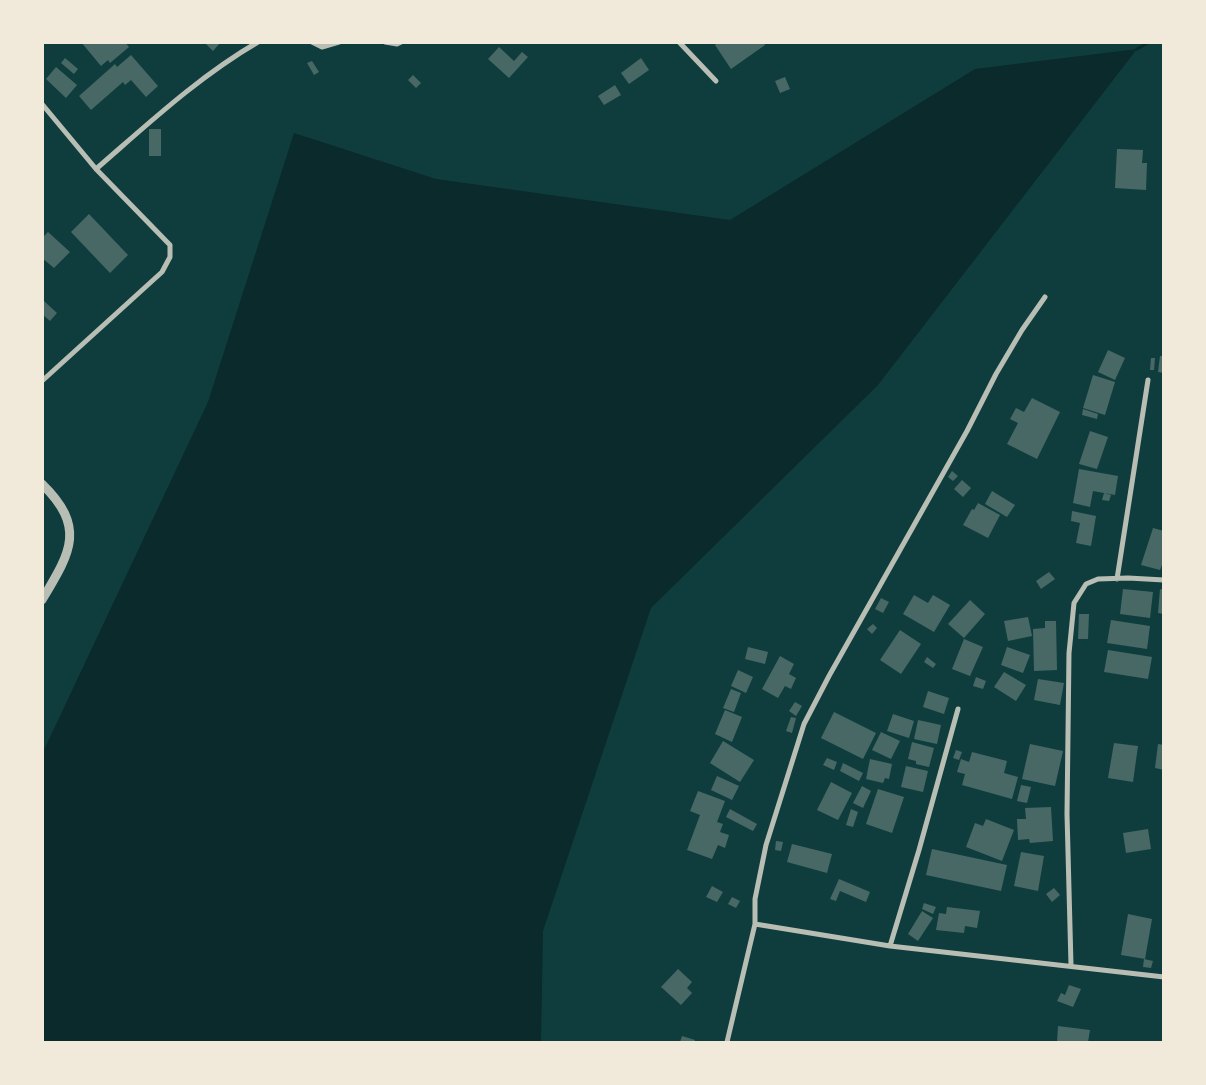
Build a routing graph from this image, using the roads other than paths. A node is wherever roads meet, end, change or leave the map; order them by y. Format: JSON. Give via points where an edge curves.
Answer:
{"nodes":[{"id":1,"x":258,"y":42,"type":"edge"},
{"id":2,"x":312,"y":42,"type":"edge"},
{"id":3,"x":340,"y":42,"type":"edge"},
{"id":4,"x":385,"y":42,"type":"edge"},
{"id":5,"x":401,"y":42,"type":"edge"},
{"id":6,"x":679,"y":42,"type":"edge"},
{"id":7,"x":716,"y":81,"type":"dead end"},
{"id":8,"x":42,"y":104,"type":"edge"},
{"id":9,"x":96,"y":169,"type":"junction"},
{"id":10,"x":1046,"y":297,"type":"dead end"},
{"id":11,"x":1148,"y":380,"type":"dead end"},
{"id":12,"x":42,"y":381,"type":"edge"},
{"id":13,"x":42,"y":484,"type":"edge"},
{"id":14,"x":1117,"y":579,"type":"junction"},
{"id":15,"x":1164,"y":580,"type":"edge"},
{"id":16,"x":42,"y":600,"type":"edge"},
{"id":17,"x":958,"y":708,"type":"dead end"},
{"id":18,"x":755,"y":924,"type":"junction"},
{"id":19,"x":890,"y":946,"type":"junction"},
{"id":20,"x":1070,"y":965,"type":"junction"},
{"id":21,"x":1164,"y":976,"type":"edge"},
{"id":22,"x":727,"y":1042,"type":"edge"}],
"edges":[{"from":1,"to":9,"type":"street","via":[[194,85]]},
{"from":2,"to":3,"type":"street","via":[[322,47]]},
{"from":4,"to":5,"type":"street"},
{"from":6,"to":7,"type":"street"},
{"from":8,"to":9,"type":"street"},
{"from":9,"to":12,"type":"street","via":[[170,245],[170,257],[162,272]]},
{"from":10,"to":18,"type":"street","via":[[996,374],[804,724],[766,846],[755,899]]},
{"from":11,"to":14,"type":"street"},
{"from":13,"to":16,"type":"street","via":[[65,512],[71,530],[69,552]]},
{"from":14,"to":15,"type":"street"},
{"from":14,"to":20,"type":"street","via":[[1098,579],[1086,584],[1074,603],[1069,653],[1067,814]]},
{"from":17,"to":19,"type":"street"},
{"from":18,"to":19,"type":"street"},
{"from":18,"to":22,"type":"street"},
{"from":19,"to":20,"type":"street"},
{"from":20,"to":21,"type":"street"}]}
